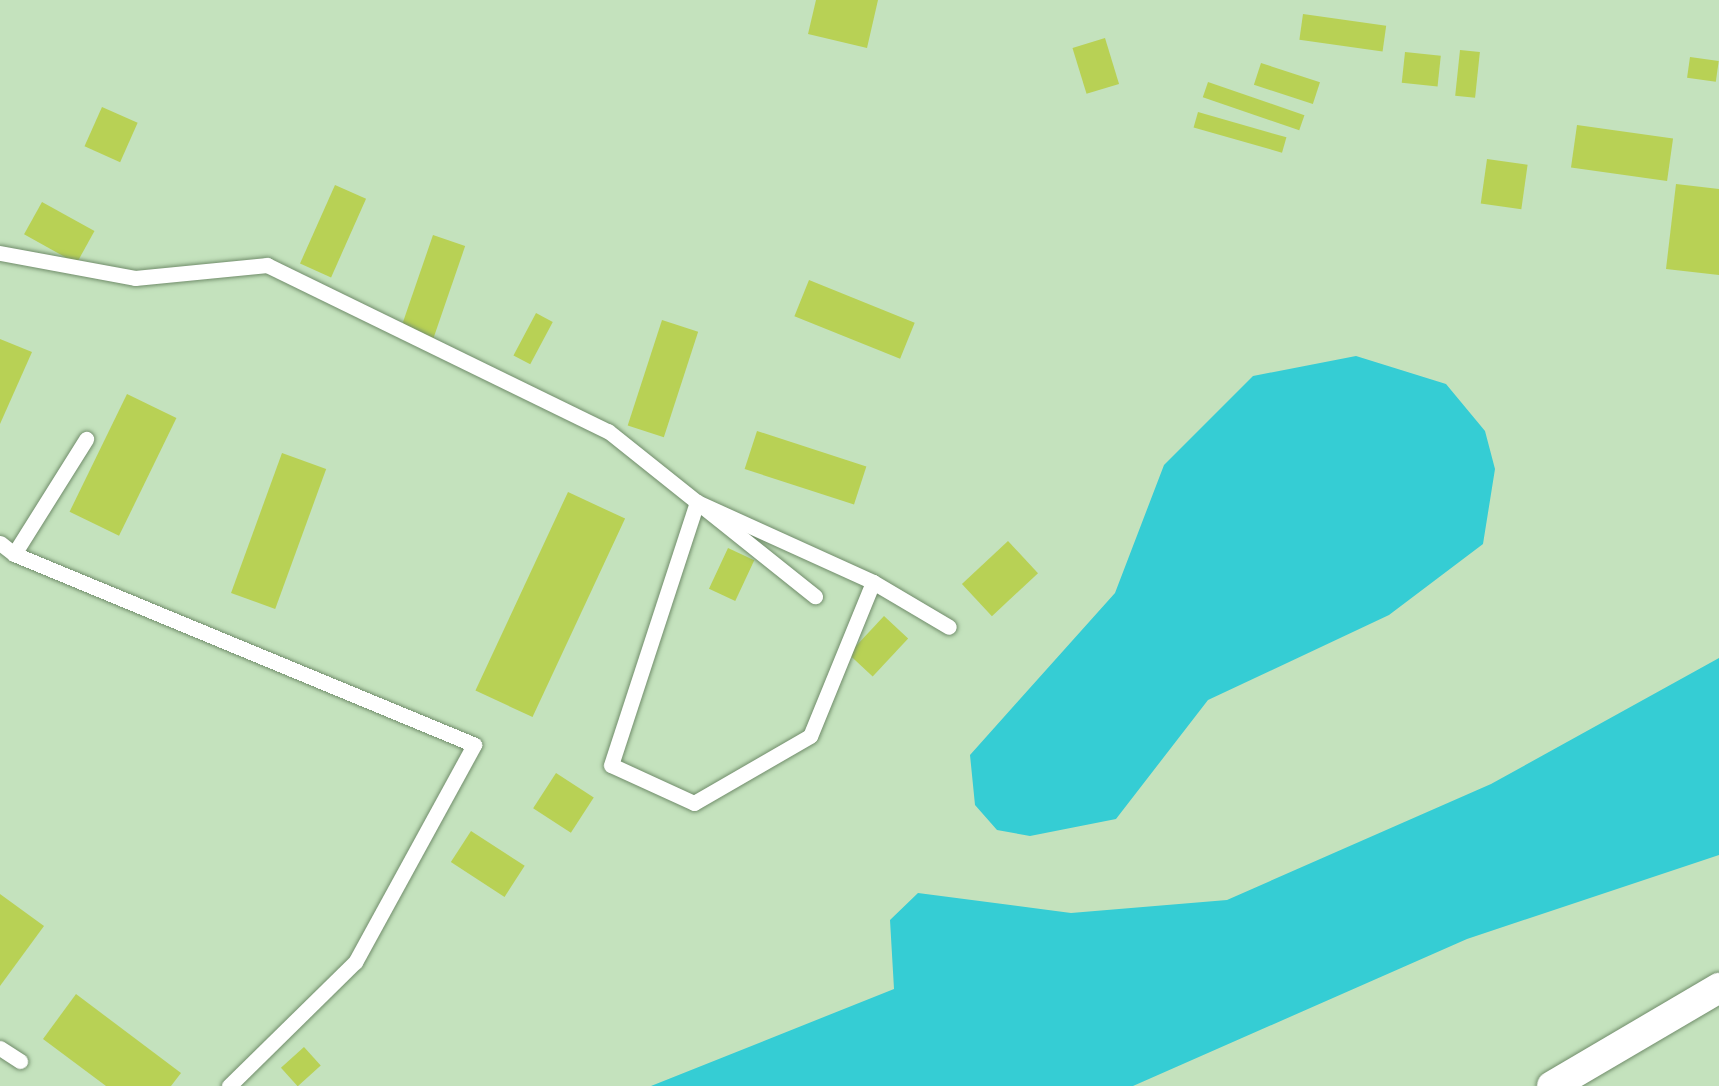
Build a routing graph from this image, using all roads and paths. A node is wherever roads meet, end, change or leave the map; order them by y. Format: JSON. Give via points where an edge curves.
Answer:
{"nodes":[{"id":1,"x":0,"y":253,"type":"edge"},
{"id":2,"x":86,"y":439,"type":"dead end"},
{"id":3,"x":697,"y":502,"type":"junction"},
{"id":4,"x":0,"y":543,"type":"edge"},
{"id":5,"x":14,"y":554,"type":"junction"},
{"id":6,"x":873,"y":582,"type":"junction"},
{"id":7,"x":815,"y":596,"type":"dead end"},
{"id":8,"x":949,"y":627,"type":"dead end"},
{"id":9,"x":1719,"y":988,"type":"edge"},
{"id":10,"x":0,"y":1048,"type":"edge"},
{"id":11,"x":20,"y":1061,"type":"dead end"},
{"id":12,"x":229,"y":1086,"type":"edge"},
{"id":13,"x":1552,"y":1086,"type":"edge"}],
"edges":[{"from":1,"to":3,"type":"lane","via":[[135,278],[267,265],[608,431]]},
{"from":2,"to":5,"type":"lane"},
{"from":3,"to":6,"type":"lane"},
{"from":3,"to":6,"type":"lane","via":[[611,765],[694,803],[810,736]]},
{"from":3,"to":7,"type":"lane"},
{"from":4,"to":5,"type":"lane"},
{"from":5,"to":12,"type":"lane","via":[[474,745],[355,962]]},
{"from":6,"to":8,"type":"lane"},
{"from":9,"to":13,"type":"street"},
{"from":10,"to":11,"type":"lane"}]}
